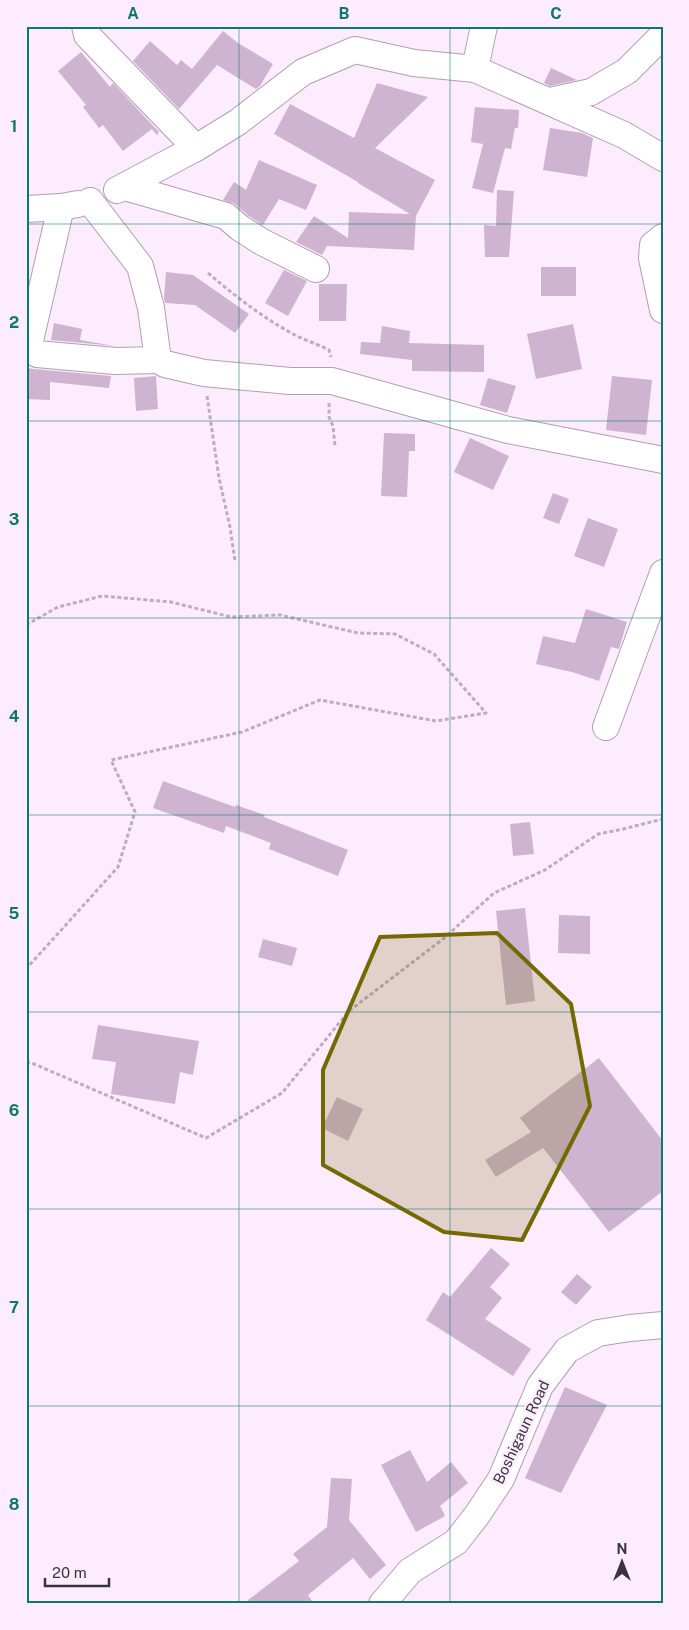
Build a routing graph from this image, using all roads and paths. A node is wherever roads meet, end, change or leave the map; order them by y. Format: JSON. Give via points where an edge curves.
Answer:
{"nodes":[{"id":1,"x":85,"y":26,"type":"edge"},
{"id":2,"x":484,"y":26,"type":"edge"},
{"id":3,"x":663,"y":36,"type":"edge"},
{"id":4,"x":475,"y":69,"type":"junction"},
{"id":5,"x":550,"y":101,"type":"junction"},
{"id":6,"x":196,"y":148,"type":"junction"},
{"id":7,"x":663,"y":158,"type":"edge"},
{"id":8,"x":125,"y":187,"type":"junction"},
{"id":9,"x":90,"y":201,"type":"junction"},
{"id":10,"x":61,"y":207,"type":"junction"},
{"id":11,"x":26,"y":209,"type":"edge"},
{"id":12,"x":663,"y":237,"type":"edge"},
{"id":13,"x":316,"y":269,"type":"dead end"},
{"id":14,"x":208,"y":273,"type":"dead end"},
{"id":15,"x":663,"y":310,"type":"edge"},
{"id":16,"x":158,"y":360,"type":"junction"},
{"id":17,"x":204,"y":373,"type":"junction"},
{"id":18,"x":332,"y":381,"type":"junction"},
{"id":19,"x":335,"y":446,"type":"dead end"},
{"id":20,"x":663,"y":460,"type":"edge"},
{"id":21,"x":235,"y":561,"type":"dead end"},
{"id":22,"x":663,"y":573,"type":"edge"},
{"id":23,"x":26,"y":625,"type":"edge"},
{"id":24,"x":606,"y":727,"type":"dead end"},
{"id":25,"x":663,"y":819,"type":"edge"},
{"id":26,"x":26,"y":969,"type":"edge"},
{"id":27,"x":26,"y":1062,"type":"edge"},
{"id":28,"x":663,"y":1326,"type":"edge"},
{"id":29,"x":382,"y":1604,"type":"edge"}],
"edges":[{"from":1,"to":6,"type":"street","via":[[86,35]]},
{"from":2,"to":4,"type":"street"},
{"from":3,"to":5,"type":"street","via":[[627,71],[590,92]]},
{"from":4,"to":5,"type":"street"},
{"from":4,"to":6,"type":"street","via":[[414,63],[355,50],[303,72],[238,122]]},
{"from":5,"to":7,"type":"street","via":[[624,135]]},
{"from":6,"to":8,"type":"street"},
{"from":8,"to":9,"type":"street"},
{"from":8,"to":13,"type":"street","via":[[226,216],[262,242]]},
{"from":9,"to":10,"type":"street"},
{"from":9,"to":16,"type":"street","via":[[140,266],[151,308]]},
{"from":10,"to":11,"type":"street"},
{"from":10,"to":16,"type":"street","via":[[28,349],[37,354],[115,361]]},
{"from":12,"to":15,"type":"street","via":[[653,245],[652,258]]},
{"from":14,"to":18,"type":"path","via":[[258,313],[295,336],[329,350]]},
{"from":16,"to":17,"type":"street"},
{"from":17,"to":18,"type":"street","via":[[290,381]]},
{"from":17,"to":21,"type":"path"},
{"from":18,"to":19,"type":"path","via":[[329,417]]},
{"from":18,"to":20,"type":"street","via":[[508,430]]},
{"from":22,"to":24,"type":"street"},
{"from":23,"to":26,"type":"path","via":[[58,607],[102,596],[171,602],[231,617],[280,615],[358,633],[395,634],[434,654],[486,713],[436,721],[320,700],[242,732],[111,760],[135,812],[118,866]]},
{"from":25,"to":27,"type":"path","via":[[598,834],[545,870],[494,893],[443,939],[350,1011],[282,1093],[206,1138]]},
{"from":28,"to":29,"type":"street","name":"Boshigaun Road","via":[[598,1333],[567,1350],[540,1386],[501,1479],[477,1516],[456,1542],[410,1570]]}]}
